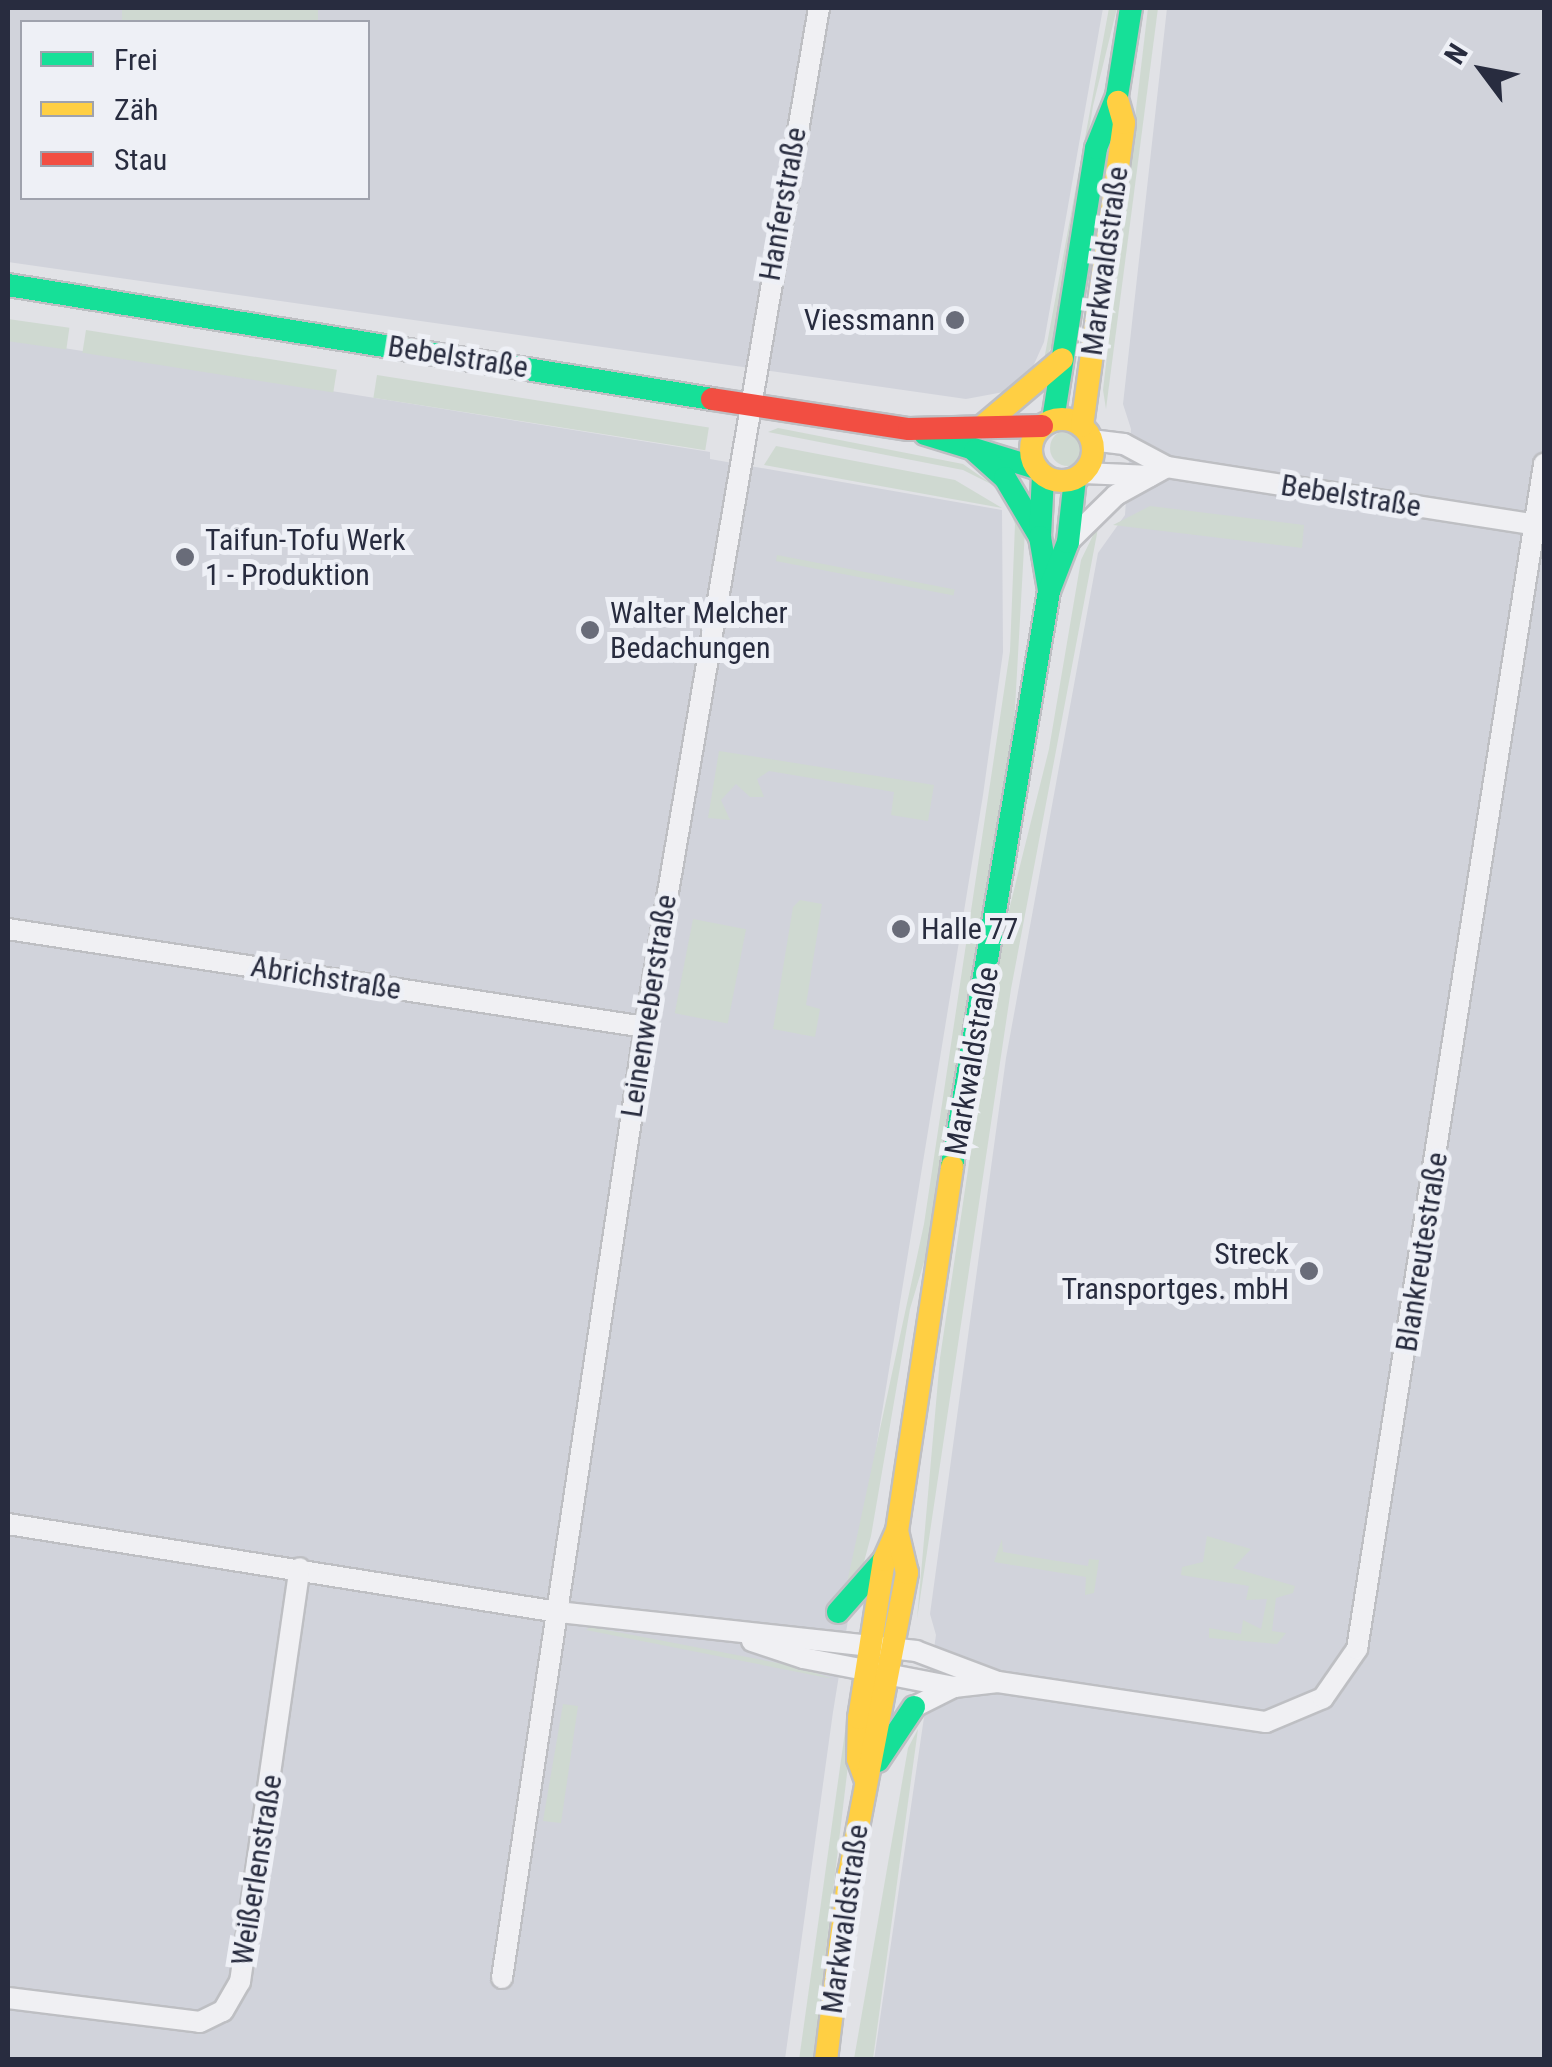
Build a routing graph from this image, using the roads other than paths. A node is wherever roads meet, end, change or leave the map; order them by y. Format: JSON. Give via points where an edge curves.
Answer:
{"nodes":[{"id":1,"x":819,"y":8,"type":"edge"},
{"id":2,"x":1130,"y":8,"type":"edge"},
{"id":3,"x":1117,"y":96,"type":"junction"},
{"id":4,"x":8,"y":285,"type":"edge"},
{"id":5,"x":1062,"y":359,"type":"junction"},
{"id":6,"x":748,"y":402,"type":"junction"},
{"id":7,"x":1048,"y":423,"type":"junction"},
{"id":8,"x":984,"y":425,"type":"junction"},
{"id":9,"x":909,"y":429,"type":"junction"},
{"id":10,"x":1087,"y":433,"type":"junction"},
{"id":11,"x":975,"y":452,"type":"junction"},
{"id":12,"x":1544,"y":464,"type":"edge"},
{"id":13,"x":1039,"y":472,"type":"junction"},
{"id":14,"x":1159,"y":472,"type":"junction"},
{"id":15,"x":1079,"y":476,"type":"junction"},
{"id":16,"x":1536,"y":525,"type":"junction"},
{"id":17,"x":1040,"y":537,"type":"junction"},
{"id":18,"x":1068,"y":542,"type":"junction"},
{"id":19,"x":1049,"y":591,"type":"junction"},
{"id":20,"x":8,"y":929,"type":"edge"},
{"id":21,"x":645,"y":1027,"type":"junction"},
{"id":22,"x":8,"y":1524,"type":"edge"},
{"id":23,"x":897,"y":1531,"type":"junction"},
{"id":24,"x":884,"y":1560,"type":"junction"},
{"id":25,"x":300,"y":1568,"type":"junction"},
{"id":26,"x":558,"y":1612,"type":"junction"},
{"id":27,"x":838,"y":1612,"type":"joint"},
{"id":28,"x":795,"y":1634,"type":"junction"},
{"id":29,"x":737,"y":1636,"type":"junction"},
{"id":30,"x":881,"y":1659,"type":"junction"},
{"id":31,"x":998,"y":1682,"type":"junction"},
{"id":32,"x":954,"y":1688,"type":"junction"},
{"id":33,"x":914,"y":1707,"type":"joint"},
{"id":34,"x":865,"y":1778,"type":"junction"},
{"id":35,"x":502,"y":1978,"type":"dead end"},
{"id":36,"x":8,"y":1998,"type":"edge"},
{"id":37,"x":826,"y":2060,"type":"edge"}],
"edges":[{"from":1,"to":6,"type":"street","name":"Hanferstraße"},
{"from":2,"to":3,"type":"main road","name":"Markwaldstraße"},
{"from":3,"to":5,"type":"main road","name":"Markwaldstraße","via":[[1096,148]]},
{"from":3,"to":10,"type":"main road","name":"Markwaldstraße","via":[[1124,123]]},
{"from":4,"to":6,"type":"main road","name":"Bebelstraße"},
{"from":5,"to":7,"type":"main road","name":"Markwaldstraße"},
{"from":5,"to":8,"type":"main road"},
{"from":6,"to":9,"type":"main road","name":"Bebelstraße"},
{"from":6,"to":21,"type":"street","name":"Leinenweberstraße"},
{"from":7,"to":8,"type":"main road","name":"Bebelstraße"},
{"from":7,"to":10,"type":"main road","name":"Bebelstraße"},
{"from":7,"to":13,"type":"main road","name":"Markwaldstraße","via":[[1032,442]]},
{"from":8,"to":9,"type":"main road","name":"Bebelstraße"},
{"from":9,"to":11,"type":"main road","name":"Bebelstraße"},
{"from":10,"to":14,"type":"street","name":"Bebelstraße","via":[[1124,444]]},
{"from":10,"to":15,"type":"main road","name":"Markwaldstraße"},
{"from":11,"to":13,"type":"main road","name":"Bebelstraße"},
{"from":11,"to":17,"type":"main road","via":[[1019,497]]},
{"from":12,"to":16,"type":"street","name":"Blankreutestraße"},
{"from":13,"to":15,"type":"main road","name":"Bebelstraße"},
{"from":13,"to":17,"type":"main road","name":"Markwaldstraße"},
{"from":14,"to":15,"type":"street","name":"Bebelstraße"},
{"from":14,"to":16,"type":"street","name":"Bebelstraße"},
{"from":14,"to":18,"type":"street","via":[[1116,495]]},
{"from":15,"to":18,"type":"main road","name":"Markwaldstraße"},
{"from":16,"to":31,"type":"street","name":"Blankreutestraße","via":[[1356,1649],[1323,1698],[1266,1722]]},
{"from":17,"to":19,"type":"main road","name":"Markwaldstraße"},
{"from":18,"to":19,"type":"main road","name":"Markwaldstraße"},
{"from":19,"to":23,"type":"main road","name":"Markwaldstraße","via":[[921,1351]]},
{"from":20,"to":21,"type":"street","name":"Abrichstraße"},
{"from":21,"to":26,"type":"street","name":"Leinenweberstraße"},
{"from":22,"to":25,"type":"street"},
{"from":23,"to":24,"type":"main road","name":"Markwaldstraße"},
{"from":23,"to":30,"type":"main road","name":"Markwaldstraße","via":[[907,1573]]},
{"from":24,"to":27,"type":"main road"},
{"from":24,"to":30,"type":"main road","name":"Markwaldstraße"},
{"from":25,"to":26,"type":"street"},
{"from":25,"to":36,"type":"street","name":"Weißerlenstraße","via":[[240,1982],[223,2010],[200,2022]]},
{"from":26,"to":29,"type":"street"},
{"from":26,"to":35,"type":"street"},
{"from":27,"to":28,"type":"street"},
{"from":28,"to":29,"type":"street"},
{"from":28,"to":30,"type":"street"},
{"from":29,"to":30,"type":"street","via":[[803,1658]]},
{"from":30,"to":31,"type":"street","name":"Blankreutestraße","via":[[950,1660]]},
{"from":30,"to":32,"type":"street","name":"Blankreutestraße"},
{"from":30,"to":34,"type":"main road","name":"Markwaldstraße","via":[[858,1759]]},
{"from":31,"to":32,"type":"street","name":"Blankreutestraße"},
{"from":32,"to":33,"type":"street","name":"Blankreutestraße"},
{"from":33,"to":34,"type":"main road"},
{"from":34,"to":37,"type":"main road","name":"Markwaldstraße"}]}
